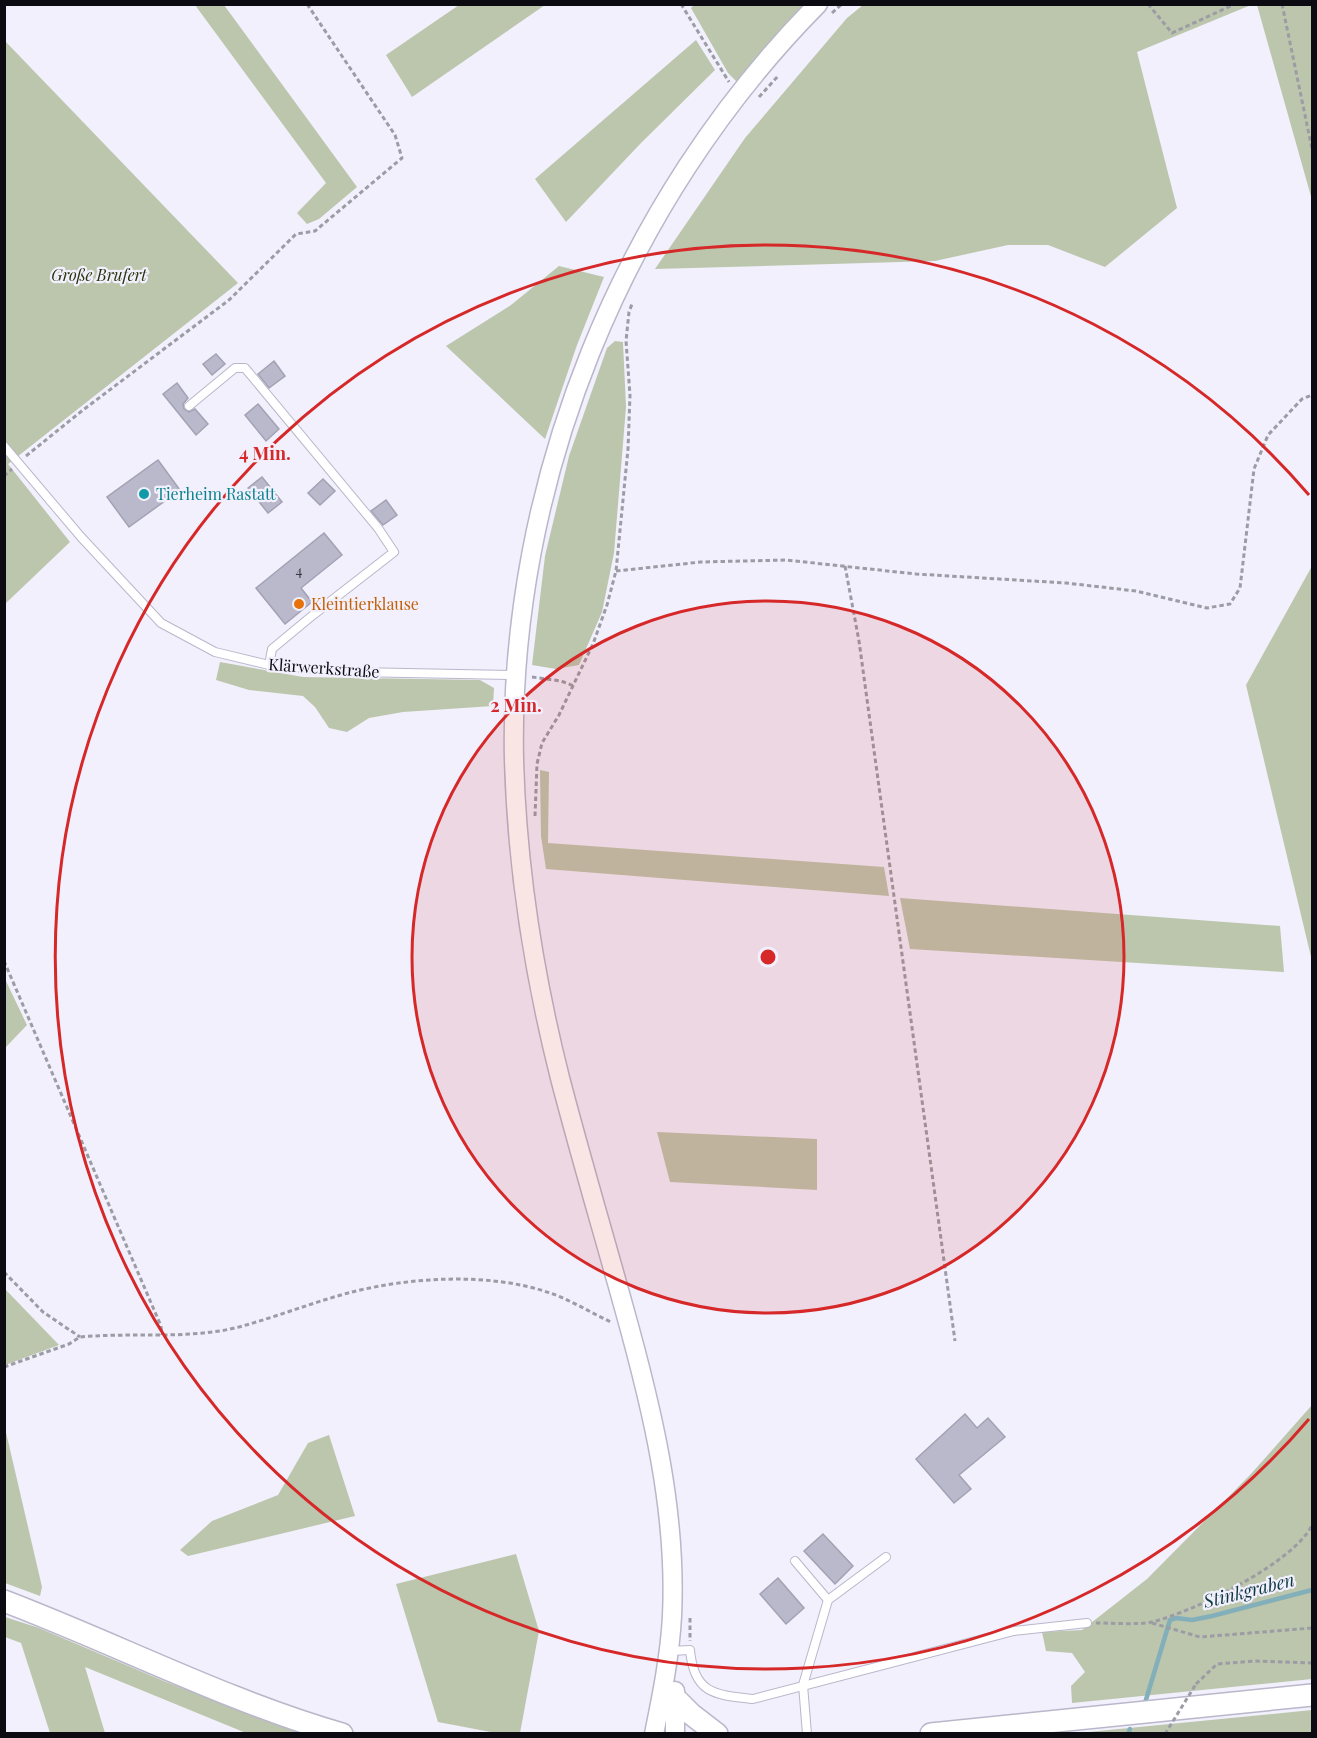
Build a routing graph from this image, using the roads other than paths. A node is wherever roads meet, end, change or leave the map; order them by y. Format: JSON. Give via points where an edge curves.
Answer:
{"nodes":[{"id":1,"x":823,"y":12,"type":"edge"},
{"id":2,"x":189,"y":406,"type":"dead end"},
{"id":3,"x":4,"y":446,"type":"edge"},
{"id":4,"x":269,"y":666,"type":"junction"},
{"id":5,"x":517,"y":675,"type":"junction"},
{"id":6,"x":886,"y":1557,"type":"dead end"},
{"id":7,"x":795,"y":1561,"type":"dead end"},
{"id":8,"x":828,"y":1600,"type":"junction"},
{"id":9,"x":4,"y":1601,"type":"edge"},
{"id":10,"x":1087,"y":1623,"type":"road end"},
{"id":11,"x":670,"y":1651,"type":"junction"},
{"id":12,"x":803,"y":1685,"type":"junction"},
{"id":13,"x":1312,"y":1695,"type":"edge"},
{"id":14,"x":676,"y":1699,"type":"junction"},
{"id":15,"x":342,"y":1734,"type":"edge"},
{"id":16,"x":654,"y":1734,"type":"edge"},
{"id":17,"x":675,"y":1734,"type":"edge"},
{"id":18,"x":717,"y":1734,"type":"edge"},
{"id":19,"x":807,"y":1734,"type":"edge"},
{"id":20,"x":931,"y":1734,"type":"edge"}],
"edges":[{"from":1,"to":5,"type":"street","via":[[773,53],[750,96],[693,156],[618,290],[569,408],[551,471],[525,598]]},
{"from":2,"to":4,"type":"lane","via":[[235,368],[245,368],[394,552],[272,649]]},
{"from":3,"to":4,"type":"lane","name":"Klärwerkstraße","via":[[81,537],[162,623],[215,652]]},
{"from":4,"to":5,"type":"lane","name":"Klärwerkstraße"},
{"from":5,"to":11,"type":"street","via":[[517,826],[528,919],[560,1075],[660,1452],[672,1578]]},
{"from":6,"to":8,"type":"lane"},
{"from":7,"to":8,"type":"lane"},
{"from":8,"to":12,"type":"lane"},
{"from":9,"to":15,"type":"main road","via":[[233,1695]]},
{"from":10,"to":12,"type":"lane","via":[[1014,1631]]},
{"from":11,"to":12,"type":"lane","via":[[690,1650],[694,1675],[700,1684],[727,1696],[753,1699]]},
{"from":11,"to":14,"type":"street"},
{"from":11,"to":16,"type":"street"},
{"from":12,"to":19,"type":"lane"},
{"from":13,"to":20,"type":"main road"},
{"from":14,"to":17,"type":"street"},
{"from":14,"to":18,"type":"main road"}]}
